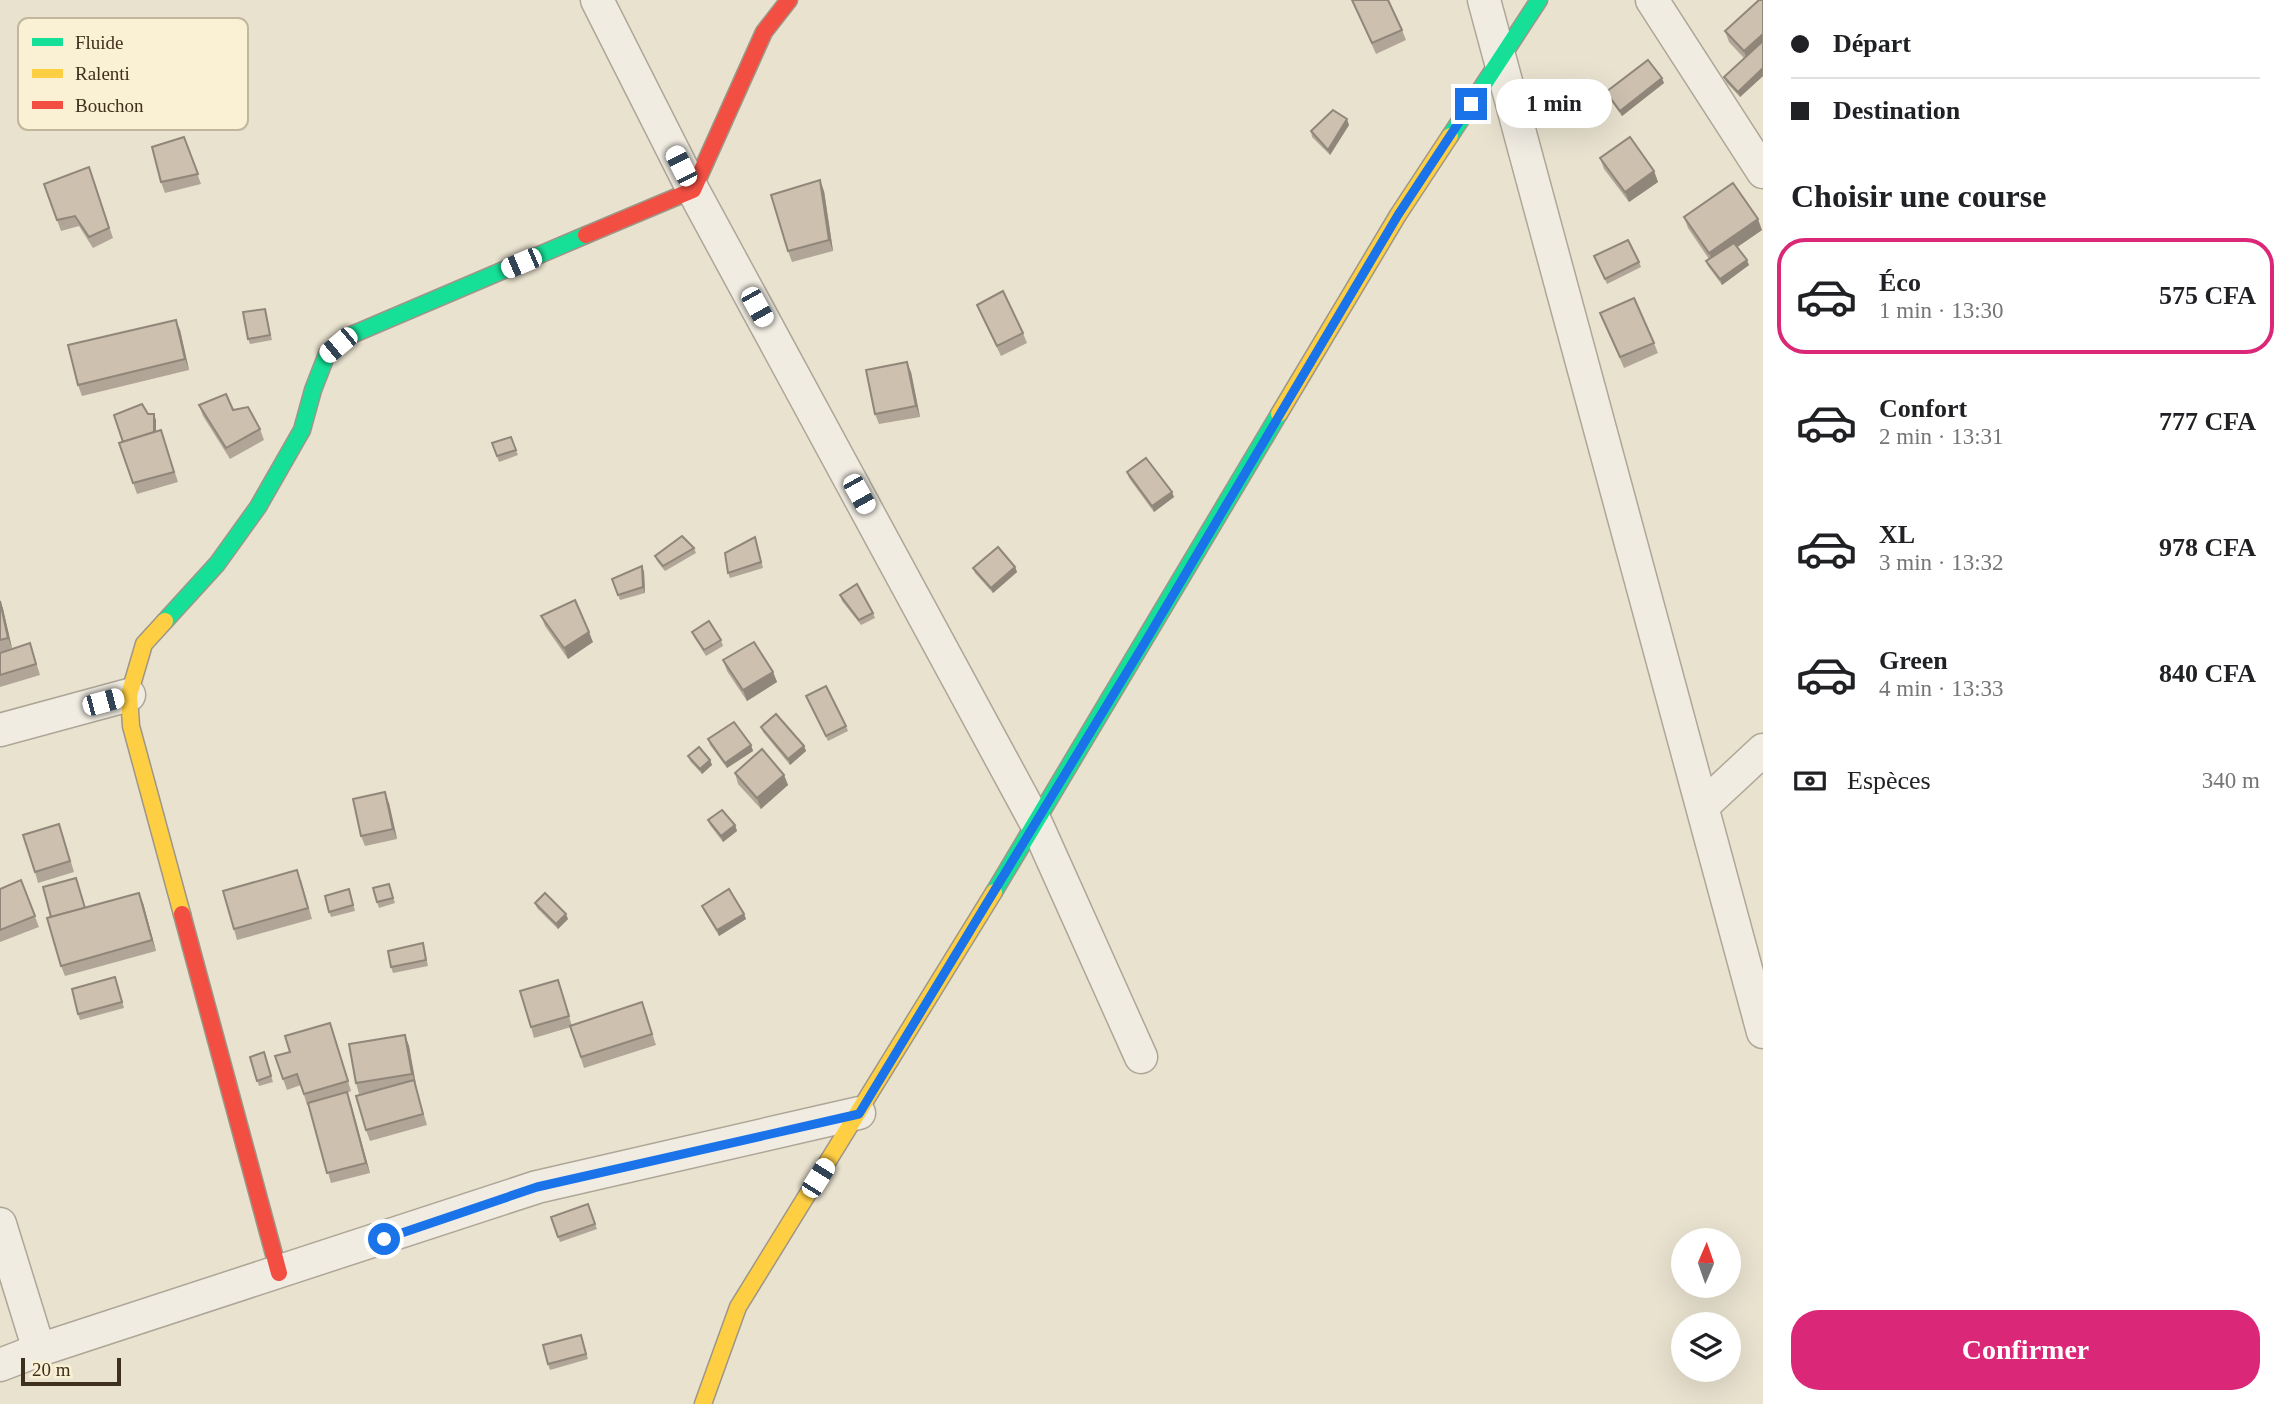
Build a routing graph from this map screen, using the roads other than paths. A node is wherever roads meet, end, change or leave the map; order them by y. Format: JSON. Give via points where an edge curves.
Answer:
{"nodes":[{"id":1,"x":597,"y":0,"type":"edge"},
{"id":2,"x":789,"y":0,"type":"edge"},
{"id":3,"x":1484,"y":0,"type":"edge"},
{"id":4,"x":1539,"y":0,"type":"edge"},
{"id":5,"x":1652,"y":0,"type":"edge"},
{"id":6,"x":1500,"y":59,"type":"junction"},
{"id":7,"x":1763,"y":172,"type":"edge"},
{"id":8,"x":692,"y":190,"type":"junction"},
{"id":9,"x":129,"y":695,"type":"junction"},
{"id":10,"x":0,"y":730,"type":"edge"},
{"id":11,"x":1763,"y":750,"type":"edge"},
{"id":12,"x":1703,"y":806,"type":"junction"},
{"id":13,"x":1036,"y":823,"type":"junction"},
{"id":14,"x":1753,"y":943,"type":"edge"},
{"id":15,"x":1763,"y":1032,"type":"edge"},
{"id":16,"x":1141,"y":1057,"type":"dead end"},
{"id":17,"x":859,"y":1114,"type":"junction"},
{"id":18,"x":0,"y":1224,"type":"edge"},
{"id":19,"x":279,"y":1273,"type":"junction"},
{"id":20,"x":39,"y":1350,"type":"junction"},
{"id":21,"x":0,"y":1365,"type":"edge"},
{"id":22,"x":703,"y":1404,"type":"edge"}],
"edges":[{"from":1,"to":8,"type":"street"},
{"from":2,"to":8,"type":"street","via":[[764,32]]},
{"from":3,"to":6,"type":"street"},
{"from":4,"to":6,"type":"street"},
{"from":5,"to":7,"type":"street"},
{"from":6,"to":12,"type":"street"},
{"from":6,"to":13,"type":"street","via":[[1398,215]]},
{"from":8,"to":9,"type":"street","via":[[349,336],[327,354],[302,430],[258,507],[217,564],[144,644]]},
{"from":8,"to":13,"type":"street"},
{"from":9,"to":10,"type":"street"},
{"from":9,"to":19,"type":"street","via":[[131,726]]},
{"from":11,"to":12,"type":"street"},
{"from":12,"to":14,"type":"street"},
{"from":13,"to":16,"type":"street"},
{"from":13,"to":17,"type":"street"},
{"from":14,"to":15,"type":"street"},
{"from":17,"to":19,"type":"street","via":[[537,1187]]},
{"from":17,"to":22,"type":"street","via":[[738,1307]]},
{"from":18,"to":20,"type":"street"},
{"from":19,"to":20,"type":"street"},
{"from":20,"to":21,"type":"street"}]}
